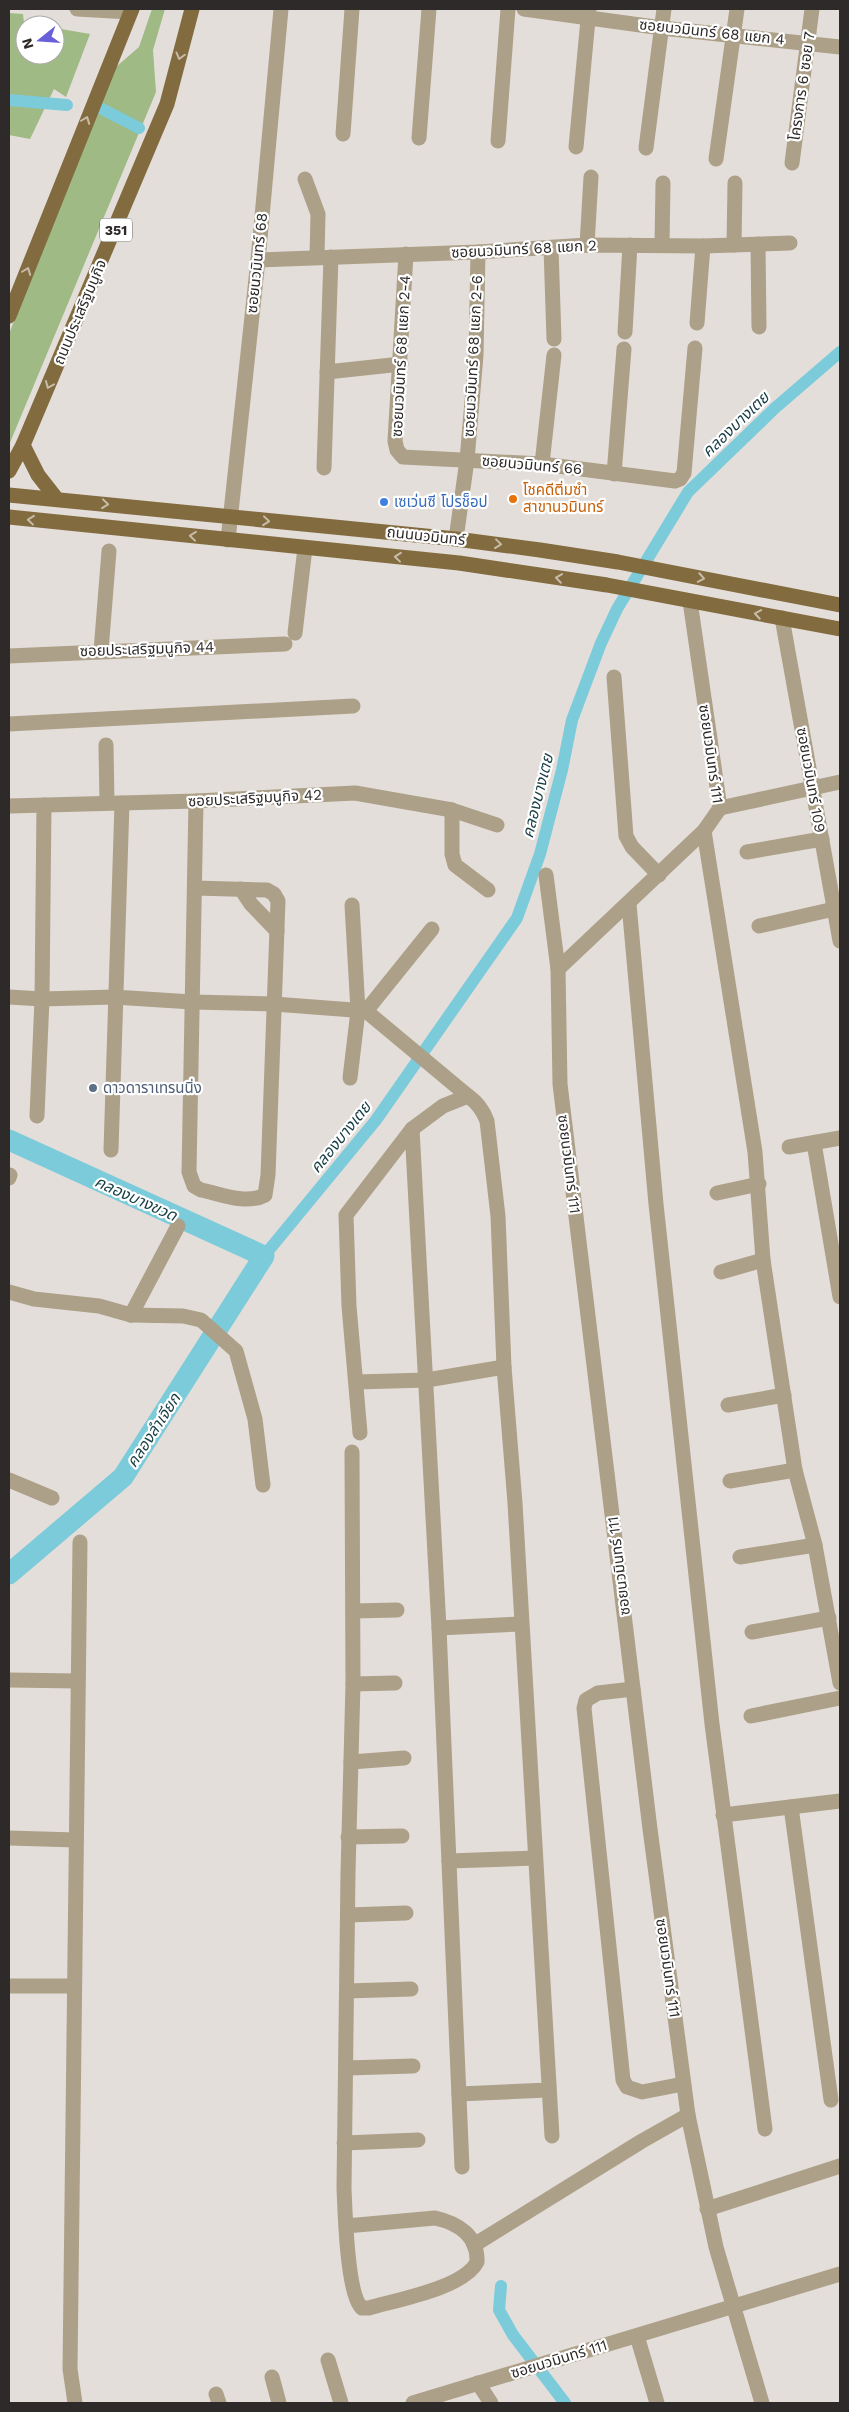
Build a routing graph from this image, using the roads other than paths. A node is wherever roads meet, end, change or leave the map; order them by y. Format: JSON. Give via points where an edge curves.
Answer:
{"nodes":[{"id":1,"x":78,"y":9,"type":"edge"},
{"id":2,"x":192,"y":9,"type":"edge"},
{"id":3,"x":281,"y":9,"type":"edge"},
{"id":4,"x":352,"y":9,"type":"edge"},
{"id":5,"x":429,"y":9,"type":"edge"},
{"id":6,"x":508,"y":9,"type":"edge"},
{"id":7,"x":524,"y":9,"type":"edge"},
{"id":8,"x":664,"y":9,"type":"edge"},
{"id":9,"x":737,"y":9,"type":"edge"},
{"id":10,"x":812,"y":9,"type":"edge"},
{"id":11,"x":131,"y":11,"type":"edge"},
{"id":12,"x":589,"y":13,"type":"edge"},
{"id":13,"x":662,"y":28,"type":"junction"},
{"id":14,"x":733,"y":35,"type":"junction"},
{"id":15,"x":809,"y":42,"type":"junction"},
{"id":16,"x":840,"y":47,"type":"edge"},
{"id":17,"x":343,"y":134,"type":"dead end"},
{"id":18,"x":419,"y":138,"type":"dead end"},
{"id":19,"x":498,"y":141,"type":"dead end"},
{"id":20,"x":576,"y":147,"type":"dead end"},
{"id":21,"x":646,"y":148,"type":"dead end"},
{"id":22,"x":716,"y":159,"type":"dead end"},
{"id":23,"x":792,"y":163,"type":"dead end"},
{"id":24,"x":591,"y":177,"type":"dead end"},
{"id":25,"x":306,"y":179,"type":"dead end"},
{"id":26,"x":663,"y":183,"type":"dead end"},
{"id":27,"x":735,"y":183,"type":"dead end"},
{"id":28,"x":790,"y":243,"type":"dead end"},
{"id":29,"x":758,"y":244,"type":"junction"},
{"id":30,"x":587,"y":245,"type":"junction"},
{"id":31,"x":630,"y":245,"type":"junction"},
{"id":32,"x":662,"y":245,"type":"junction"},
{"id":33,"x":734,"y":245,"type":"junction"},
{"id":34,"x":703,"y":246,"type":"junction"},
{"id":35,"x":550,"y":248,"type":"junction"},
{"id":36,"x":478,"y":252,"type":"junction"},
{"id":37,"x":406,"y":254,"type":"junction"},
{"id":38,"x":324,"y":257,"type":"junction"},
{"id":39,"x":258,"y":260,"type":"junction"},
{"id":40,"x":9,"y":316,"type":"edge"},
{"id":41,"x":697,"y":323,"type":"dead end"},
{"id":42,"x":759,"y":327,"type":"dead end"},
{"id":43,"x":625,"y":332,"type":"dead end"},
{"id":44,"x":554,"y":339,"type":"dead end"},
{"id":45,"x":695,"y":348,"type":"dead end"},
{"id":46,"x":624,"y":349,"type":"dead end"},
{"id":47,"x":554,"y":355,"type":"dead end"},
{"id":48,"x":401,"y":364,"type":"junction"},
{"id":49,"x":327,"y":372,"type":"junction"},
{"id":50,"x":23,"y":445,"type":"junction"},
{"id":51,"x":9,"y":455,"type":"edge"},
{"id":52,"x":403,"y":457,"type":"joint"},
{"id":53,"x":467,"y":460,"type":"junction"},
{"id":54,"x":542,"y":464,"type":"junction"},
{"id":55,"x":324,"y":468,"type":"dead end"},
{"id":56,"x":9,"y":472,"type":"edge"},
{"id":57,"x":614,"y":474,"type":"junction"},
{"id":58,"x":9,"y":495,"type":"edge"},
{"id":59,"x":56,"y":498,"type":"junction"},
{"id":60,"x":9,"y":517,"type":"edge"},
{"id":61,"x":230,"y":517,"type":"junction"},
{"id":62,"x":456,"y":539,"type":"junction"},
{"id":63,"x":228,"y":540,"type":"junction"},
{"id":64,"x":305,"y":548,"type":"junction"},
{"id":65,"x":109,"y":551,"type":"dead end"},
{"id":66,"x":690,"y":601,"type":"junction"},
{"id":67,"x":840,"y":605,"type":"edge"},
{"id":68,"x":782,"y":618,"type":"junction"},
{"id":69,"x":840,"y":629,"type":"edge"},
{"id":70,"x":100,"y":650,"type":"junction"},
{"id":71,"x":9,"y":656,"type":"edge"},
{"id":72,"x":614,"y":677,"type":"dead end"},
{"id":73,"x":353,"y":706,"type":"dead end"},
{"id":74,"x":9,"y":724,"type":"edge"},
{"id":75,"x":106,"y":744,"type":"dead end"},
{"id":76,"x":840,"y":782,"type":"edge"},
{"id":77,"x":813,"y":788,"type":"junction"},
{"id":78,"x":196,"y":801,"type":"junction"},
{"id":79,"x":114,"y":803,"type":"junction"},
{"id":80,"x":44,"y":805,"type":"junction"},
{"id":81,"x":9,"y":806,"type":"edge"},
{"id":82,"x":720,"y":808,"type":"junction"},
{"id":83,"x":452,"y":810,"type":"junction"},
{"id":84,"x":497,"y":825,"type":"dead end"},
{"id":85,"x":704,"y":831,"type":"junction"},
{"id":86,"x":822,"y":838,"type":"junction"},
{"id":87,"x":747,"y":852,"type":"dead end"},
{"id":88,"x":546,"y":875,"type":"dead end"},
{"id":89,"x":659,"y":875,"type":"junction"},
{"id":90,"x":195,"y":888,"type":"junction"},
{"id":91,"x":241,"y":889,"type":"junction"},
{"id":92,"x":488,"y":890,"type":"dead end"},
{"id":93,"x":629,"y":904,"type":"junction"},
{"id":94,"x":352,"y":905,"type":"dead end"},
{"id":95,"x":834,"y":909,"type":"junction"},
{"id":96,"x":759,"y":926,"type":"dead end"},
{"id":97,"x":432,"y":929,"type":"dead end"},
{"id":98,"x":277,"y":931,"type":"junction"},
{"id":99,"x":840,"y":940,"type":"edge"},
{"id":100,"x":558,"y":968,"type":"junction"},
{"id":101,"x":9,"y":997,"type":"edge"},
{"id":102,"x":114,"y":997,"type":"junction"},
{"id":103,"x":42,"y":999,"type":"junction"},
{"id":104,"x":192,"y":1002,"type":"junction"},
{"id":105,"x":274,"y":1004,"type":"junction"},
{"id":106,"x":362,"y":1011,"type":"junction"},
{"id":107,"x":350,"y":1078,"type":"dead end"},
{"id":108,"x":468,"y":1096,"type":"junction"},
{"id":109,"x":37,"y":1116,"type":"dead end"},
{"id":110,"x":412,"y":1129,"type":"junction"},
{"id":111,"x":840,"y":1138,"type":"edge"},
{"id":112,"x":814,"y":1143,"type":"junction"},
{"id":113,"x":788,"y":1147,"type":"dead end"},
{"id":114,"x":111,"y":1150,"type":"dead end"},
{"id":115,"x":759,"y":1184,"type":"junction"},
{"id":116,"x":717,"y":1193,"type":"dead end"},
{"id":117,"x":178,"y":1226,"type":"dead end"},
{"id":118,"x":763,"y":1260,"type":"junction"},
{"id":119,"x":721,"y":1272,"type":"dead end"},
{"id":120,"x":9,"y":1292,"type":"edge"},
{"id":121,"x":840,"y":1297,"type":"edge"},
{"id":122,"x":131,"y":1315,"type":"junction"},
{"id":123,"x":504,"y":1367,"type":"junction"},
{"id":124,"x":427,"y":1380,"type":"junction"},
{"id":125,"x":357,"y":1382,"type":"junction"},
{"id":126,"x":784,"y":1395,"type":"junction"},
{"id":127,"x":728,"y":1405,"type":"dead end"},
{"id":128,"x":360,"y":1433,"type":"dead end"},
{"id":129,"x":352,"y":1452,"type":"dead end"},
{"id":130,"x":795,"y":1470,"type":"junction"},
{"id":131,"x":9,"y":1480,"type":"edge"},
{"id":132,"x":730,"y":1481,"type":"dead end"},
{"id":133,"x":263,"y":1485,"type":"dead end"},
{"id":134,"x":52,"y":1498,"type":"dead end"},
{"id":135,"x":80,"y":1542,"type":"dead end"},
{"id":136,"x":815,"y":1545,"type":"junction"},
{"id":137,"x":740,"y":1557,"type":"dead end"},
{"id":138,"x":397,"y":1610,"type":"dead end"},
{"id":139,"x":353,"y":1611,"type":"junction"},
{"id":140,"x":829,"y":1618,"type":"junction"},
{"id":141,"x":520,"y":1624,"type":"junction"},
{"id":142,"x":439,"y":1628,"type":"junction"},
{"id":143,"x":752,"y":1632,"type":"dead end"},
{"id":144,"x":9,"y":1680,"type":"edge"},
{"id":145,"x":77,"y":1681,"type":"junction"},
{"id":146,"x":395,"y":1683,"type":"dead end"},
{"id":147,"x":353,"y":1684,"type":"junction"},
{"id":148,"x":840,"y":1684,"type":"edge"},
{"id":149,"x":633,"y":1689,"type":"junction"},
{"id":150,"x":840,"y":1698,"type":"edge"},
{"id":151,"x":752,"y":1716,"type":"dead end"},
{"id":152,"x":404,"y":1758,"type":"dead end"},
{"id":153,"x":351,"y":1762,"type":"junction"},
{"id":154,"x":840,"y":1801,"type":"edge"},
{"id":155,"x":791,"y":1807,"type":"junction"},
{"id":156,"x":723,"y":1815,"type":"junction"},
{"id":157,"x":402,"y":1836,"type":"dead end"},
{"id":158,"x":348,"y":1837,"type":"junction"},
{"id":159,"x":9,"y":1838,"type":"edge"},
{"id":160,"x":76,"y":1840,"type":"junction"},
{"id":161,"x":535,"y":1858,"type":"junction"},
{"id":162,"x":449,"y":1861,"type":"junction"},
{"id":163,"x":406,"y":1913,"type":"dead end"},
{"id":164,"x":348,"y":1915,"type":"junction"},
{"id":165,"x":9,"y":1986,"type":"edge"},
{"id":166,"x":74,"y":1986,"type":"junction"},
{"id":167,"x":411,"y":1989,"type":"dead end"},
{"id":168,"x":347,"y":1991,"type":"junction"},
{"id":169,"x":413,"y":2066,"type":"dead end"},
{"id":170,"x":346,"y":2068,"type":"junction"},
{"id":171,"x":684,"y":2084,"type":"junction"},
{"id":172,"x":548,"y":2090,"type":"junction"},
{"id":173,"x":459,"y":2094,"type":"junction"},
{"id":174,"x":831,"y":2100,"type":"dead end"},
{"id":175,"x":688,"y":2115,"type":"junction"},
{"id":176,"x":765,"y":2129,"type":"dead end"},
{"id":177,"x":552,"y":2136,"type":"dead end"},
{"id":178,"x":418,"y":2140,"type":"dead end"},
{"id":179,"x":344,"y":2143,"type":"junction"},
{"id":180,"x":840,"y":2166,"type":"edge"},
{"id":181,"x":462,"y":2168,"type":"dead end"},
{"id":182,"x":707,"y":2210,"type":"junction"},
{"id":183,"x":346,"y":2226,"type":"junction"},
{"id":184,"x":474,"y":2245,"type":"junction"},
{"id":185,"x":840,"y":2276,"type":"edge"},
{"id":186,"x":732,"y":2306,"type":"junction"},
{"id":187,"x":637,"y":2336,"type":"junction"},
{"id":188,"x":328,"y":2360,"type":"dead end"},
{"id":189,"x":272,"y":2377,"type":"dead end"},
{"id":190,"x":478,"y":2383,"type":"junction"},
{"id":191,"x":75,"y":2403,"type":"edge"},
{"id":192,"x":279,"y":2403,"type":"edge"},
{"id":193,"x":341,"y":2403,"type":"edge"},
{"id":194,"x":413,"y":2403,"type":"edge"},
{"id":195,"x":491,"y":2403,"type":"edge"},
{"id":196,"x":657,"y":2403,"type":"edge"},
{"id":197,"x":762,"y":2403,"type":"edge"}],
"edges":[{"from":1,"to":11,"type":"street"},
{"from":2,"to":50,"type":"main road","name":"ถนนประเสริฐมนูกิจ","number":"351","one_way":true,"via":[[167,104]]},
{"from":3,"to":39,"type":"street","name":"ซอยนวมินทร์ 68"},
{"from":4,"to":17,"type":"street"},
{"from":5,"to":18,"type":"street"},
{"from":6,"to":19,"type":"street"},
{"from":7,"to":12,"type":"street","name":"ซอยนวมินทร์ 68 แยก 4"},
{"from":8,"to":13,"type":"street"},
{"from":9,"to":14,"type":"street"},
{"from":10,"to":15,"type":"street","name":"โครงการ 6 ซอย 7"},
{"from":40,"to":11,"type":"main road","one_way":true},
{"from":12,"to":13,"type":"street","name":"ซอยนวมินทร์ 68 แยก 4"},
{"from":12,"to":20,"type":"street"},
{"from":13,"to":14,"type":"street","name":"ซอยนวมินทร์ 68 แยก 4"},
{"from":13,"to":21,"type":"street"},
{"from":14,"to":15,"type":"street","name":"ซอยนวมินทร์ 68 แยก 4"},
{"from":14,"to":22,"type":"street"},
{"from":15,"to":16,"type":"street","name":"ซอยนวมินทร์ 68 แยก 4"},
{"from":15,"to":23,"type":"street","name":"โครงการ 6 ซอย 7"},
{"from":24,"to":30,"type":"street"},
{"from":25,"to":38,"type":"street","via":[[318,214]]},
{"from":26,"to":32,"type":"street"},
{"from":27,"to":33,"type":"street"},
{"from":28,"to":29,"type":"street","name":"ซอยนวมินทร์ 68 แยก 2"},
{"from":29,"to":33,"type":"street","name":"ซอยนวมินทร์ 68 แยก 2"},
{"from":29,"to":42,"type":"street"},
{"from":30,"to":31,"type":"street","name":"ซอยนวมินทร์ 68 แยก 2"},
{"from":30,"to":35,"type":"street","name":"ซอยนวมินทร์ 68 แยก 2"},
{"from":31,"to":32,"type":"street","name":"ซอยนวมินทร์ 68 แยก 2"},
{"from":31,"to":43,"type":"street"},
{"from":32,"to":34,"type":"street","name":"ซอยนวมินทร์ 68 แยก 2"},
{"from":33,"to":34,"type":"street","name":"ซอยนวมินทร์ 68 แยก 2"},
{"from":34,"to":41,"type":"street"},
{"from":35,"to":36,"type":"street","name":"ซอยนวมินทร์ 68 แยก 2"},
{"from":35,"to":44,"type":"street"},
{"from":36,"to":37,"type":"street","name":"ซอยนวมินทร์ 68 แยก 2"},
{"from":36,"to":53,"type":"street","name":"ซอยนวมินทร์ 68 แยก 2-6","via":[[476,355]]},
{"from":37,"to":38,"type":"street","name":"ซอยนวมินทร์ 68 แยก 2"},
{"from":37,"to":48,"type":"street","name":"ซอยนวมินทร์ 68 แยก 2-4"},
{"from":38,"to":39,"type":"street","name":"ซอยนวมินทร์ 68 แยก 2"},
{"from":38,"to":49,"type":"street"},
{"from":39,"to":61,"type":"street","name":"ซอยนวมินทร์ 68"},
{"from":45,"to":57,"type":"street","name":"ซอยนวมินทร์ 66","via":[[684,474],[675,481]]},
{"from":46,"to":57,"type":"street"},
{"from":47,"to":54,"type":"street"},
{"from":48,"to":49,"type":"street"},
{"from":48,"to":52,"type":"street","name":"ซอยนวมินทร์ 68 แยก 2-4","via":[[395,441]]},
{"from":49,"to":55,"type":"street"},
{"from":50,"to":51,"type":"main road"},
{"from":50,"to":56,"type":"main road","name":"ถนนประเสริฐมนูกิจ","number":"351"},
{"from":50,"to":59,"type":"main road","via":[[38,475]]},
{"from":52,"to":53,"type":"street","name":"ซอยนวมินทร์ 66"},
{"from":53,"to":54,"type":"street","name":"ซอยนวมินทร์ 66"},
{"from":53,"to":62,"type":"street","name":"ซอยนวมินทร์ 66"},
{"from":54,"to":57,"type":"street","name":"ซอยนวมินทร์ 66"},
{"from":58,"to":59,"type":"main road","name":"ถนนนวมินทร์"},
{"from":59,"to":61,"type":"main road","name":"ถนนนวมินทร์","one_way":true},
{"from":63,"to":60,"type":"main road","name":"ถนนนวมินทร์","one_way":true},
{"from":61,"to":62,"type":"main road","name":"ถนนนวมินทร์","one_way":true},
{"from":61,"to":63,"type":"street","name":"ซอยนวมินทร์ 68"},
{"from":62,"to":67,"type":"main road","name":"ถนนนวมินทร์","one_way":true,"via":[[618,562]]},
{"from":63,"to":64,"type":"main road","name":"ถนนนวมินทร์"},
{"from":66,"to":64,"type":"main road","name":"ถนนนวมินทร์","one_way":true,"via":[[459,563]]},
{"from":64,"to":70,"type":"street","name":"ซอยประเสริฐมนูกิจ 44","via":[[290,639]]},
{"from":65,"to":70,"type":"street"},
{"from":68,"to":66,"type":"main road","name":"ถนนนวมินทร์","one_way":true},
{"from":66,"to":82,"type":"street","name":"ซอยนวมินทร์ 111"},
{"from":68,"to":69,"type":"main road","name":"ถนนนวมินทร์"},
{"from":68,"to":77,"type":"street","name":"ซอยนวมินทร์ 109"},
{"from":70,"to":71,"type":"street","name":"ซอยประเสริฐมนูกิจ 44"},
{"from":72,"to":89,"type":"street","via":[[626,836],[632,847]]},
{"from":73,"to":74,"type":"street"},
{"from":75,"to":79,"type":"street"},
{"from":76,"to":77,"type":"street"},
{"from":77,"to":82,"type":"street"},
{"from":77,"to":86,"type":"street","name":"ซอยนวมินทร์ 109"},
{"from":78,"to":79,"type":"street","name":"ซอยประเสริฐมนูกิจ 42"},
{"from":78,"to":83,"type":"street","name":"ซอยประเสริฐมนูกิจ 42","via":[[355,793]]},
{"from":78,"to":90,"type":"street"},
{"from":79,"to":80,"type":"street","name":"ซอยประเสริฐมนูกิจ 42"},
{"from":79,"to":102,"type":"street"},
{"from":80,"to":81,"type":"street","name":"ซอยประเสริฐมนูกิจ 42"},
{"from":80,"to":103,"type":"street"},
{"from":82,"to":85,"type":"street","name":"ซอยนวมินทร์ 111"},
{"from":83,"to":84,"type":"street","name":"ซอยประเสริฐมนูกิจ 42"},
{"from":83,"to":92,"type":"street","via":[[454,865]]},
{"from":85,"to":89,"type":"street","name":"ซอยนวมินทร์ 111"},
{"from":85,"to":115,"type":"street"},
{"from":86,"to":87,"type":"street"},
{"from":86,"to":95,"type":"street","name":"ซอยนวมินทร์ 109"},
{"from":88,"to":100,"type":"street"},
{"from":89,"to":93,"type":"street","name":"ซอยนวมินทร์ 111"},
{"from":90,"to":91,"type":"street"},
{"from":90,"to":104,"type":"street"},
{"from":91,"to":98,"type":"street"},
{"from":91,"to":98,"type":"street","via":[[267,890],[274,894],[278,902]]},
{"from":93,"to":100,"type":"street","name":"ซอยนวมินทร์ 111"},
{"from":93,"to":156,"type":"street","via":[[658,1214]]},
{"from":94,"to":106,"type":"street"},
{"from":95,"to":96,"type":"street"},
{"from":95,"to":99,"type":"street","name":"ซอยนวมินทร์ 109"},
{"from":97,"to":106,"type":"street"},
{"from":98,"to":105,"type":"street"},
{"from":100,"to":149,"type":"street","name":"ซอยนวมินทร์ 111","via":[[560,1084]]},
{"from":101,"to":103,"type":"street"},
{"from":102,"to":103,"type":"street"},
{"from":102,"to":104,"type":"street"},
{"from":102,"to":114,"type":"street"},
{"from":103,"to":109,"type":"street"},
{"from":104,"to":105,"type":"street"},
{"from":104,"to":105,"type":"street","via":[[190,1179],[201,1190],[247,1200],[265,1195]]},
{"from":105,"to":106,"type":"street"},
{"from":106,"to":107,"type":"street"},
{"from":106,"to":108,"type":"street"},
{"from":108,"to":110,"type":"street","via":[[443,1106]]},
{"from":108,"to":123,"type":"street","via":[[480,1107],[487,1121],[498,1216]]},
{"from":110,"to":124,"type":"street"},
{"from":110,"to":125,"type":"street","via":[[346,1216],[349,1306]]},
{"from":111,"to":112,"type":"street"},
{"from":112,"to":113,"type":"street"},
{"from":112,"to":121,"type":"street"},
{"from":115,"to":116,"type":"street"},
{"from":115,"to":118,"type":"street"},
{"from":117,"to":122,"type":"street"},
{"from":118,"to":119,"type":"street"},
{"from":118,"to":126,"type":"street"},
{"from":120,"to":122,"type":"street","via":[[34,1299],[99,1306]]},
{"from":122,"to":133,"type":"street","via":[[183,1316],[201,1320],[236,1351],[255,1419]]},
{"from":123,"to":124,"type":"street"},
{"from":123,"to":141,"type":"street","via":[[515,1503]]},
{"from":124,"to":125,"type":"street"},
{"from":124,"to":142,"type":"street"},
{"from":125,"to":128,"type":"street"},
{"from":126,"to":127,"type":"street"},
{"from":126,"to":130,"type":"street"},
{"from":129,"to":139,"type":"street"},
{"from":130,"to":132,"type":"street"},
{"from":130,"to":136,"type":"street"},
{"from":131,"to":134,"type":"street"},
{"from":135,"to":145,"type":"street"},
{"from":136,"to":137,"type":"street"},
{"from":136,"to":140,"type":"street"},
{"from":138,"to":139,"type":"street"},
{"from":139,"to":147,"type":"street"},
{"from":140,"to":143,"type":"street"},
{"from":140,"to":148,"type":"street"},
{"from":141,"to":142,"type":"street"},
{"from":141,"to":161,"type":"street"},
{"from":142,"to":162,"type":"street"},
{"from":144,"to":145,"type":"street"},
{"from":145,"to":160,"type":"street"},
{"from":146,"to":147,"type":"street"},
{"from":147,"to":153,"type":"street"},
{"from":149,"to":171,"type":"street","name":"ซอยนวมินทร์ 111"},
{"from":149,"to":171,"type":"street","via":[[598,1694],[586,1700],[584,1708],[623,2080],[627,2087],[642,2092]]},
{"from":150,"to":151,"type":"street"},
{"from":152,"to":153,"type":"street"},
{"from":153,"to":158,"type":"street"},
{"from":154,"to":155,"type":"street"},
{"from":155,"to":156,"type":"street"},
{"from":155,"to":174,"type":"street"},
{"from":156,"to":176,"type":"street"},
{"from":157,"to":158,"type":"street"},
{"from":158,"to":164,"type":"street"},
{"from":159,"to":160,"type":"street"},
{"from":160,"to":166,"type":"street"},
{"from":161,"to":162,"type":"street"},
{"from":161,"to":172,"type":"street"},
{"from":162,"to":173,"type":"street"},
{"from":163,"to":164,"type":"street"},
{"from":164,"to":168,"type":"street"},
{"from":165,"to":166,"type":"street"},
{"from":166,"to":191,"type":"street","via":[[70,2369]]},
{"from":167,"to":168,"type":"street"},
{"from":168,"to":170,"type":"street"},
{"from":169,"to":170,"type":"street"},
{"from":170,"to":179,"type":"street"},
{"from":171,"to":175,"type":"street","name":"ซอยนวมินทร์ 111"},
{"from":172,"to":173,"type":"street"},
{"from":172,"to":177,"type":"street"},
{"from":173,"to":181,"type":"street"},
{"from":175,"to":182,"type":"street","name":"ซอยนวมินทร์ 111"},
{"from":175,"to":184,"type":"street"},
{"from":178,"to":179,"type":"street"},
{"from":179,"to":183,"type":"street"},
{"from":180,"to":182,"type":"street"},
{"from":182,"to":186,"type":"street","name":"ซอยนวมินทร์ 111"},
{"from":183,"to":184,"type":"street","via":[[435,2218],[458,2225]]},
{"from":183,"to":184,"type":"street","via":[[353,2292],[362,2308],[431,2290],[470,2273],[477,2262]]},
{"from":185,"to":186,"type":"street"},
{"from":186,"to":187,"type":"street","name":"ซอยนวมินทร์ 111"},
{"from":186,"to":197,"type":"street"},
{"from":187,"to":190,"type":"street","name":"ซอยนวมินทร์ 111"},
{"from":187,"to":196,"type":"street"},
{"from":188,"to":193,"type":"street"},
{"from":189,"to":192,"type":"street"},
{"from":190,"to":194,"type":"street","name":"ซอยนวมินทร์ 111"},
{"from":190,"to":195,"type":"street"}]}
